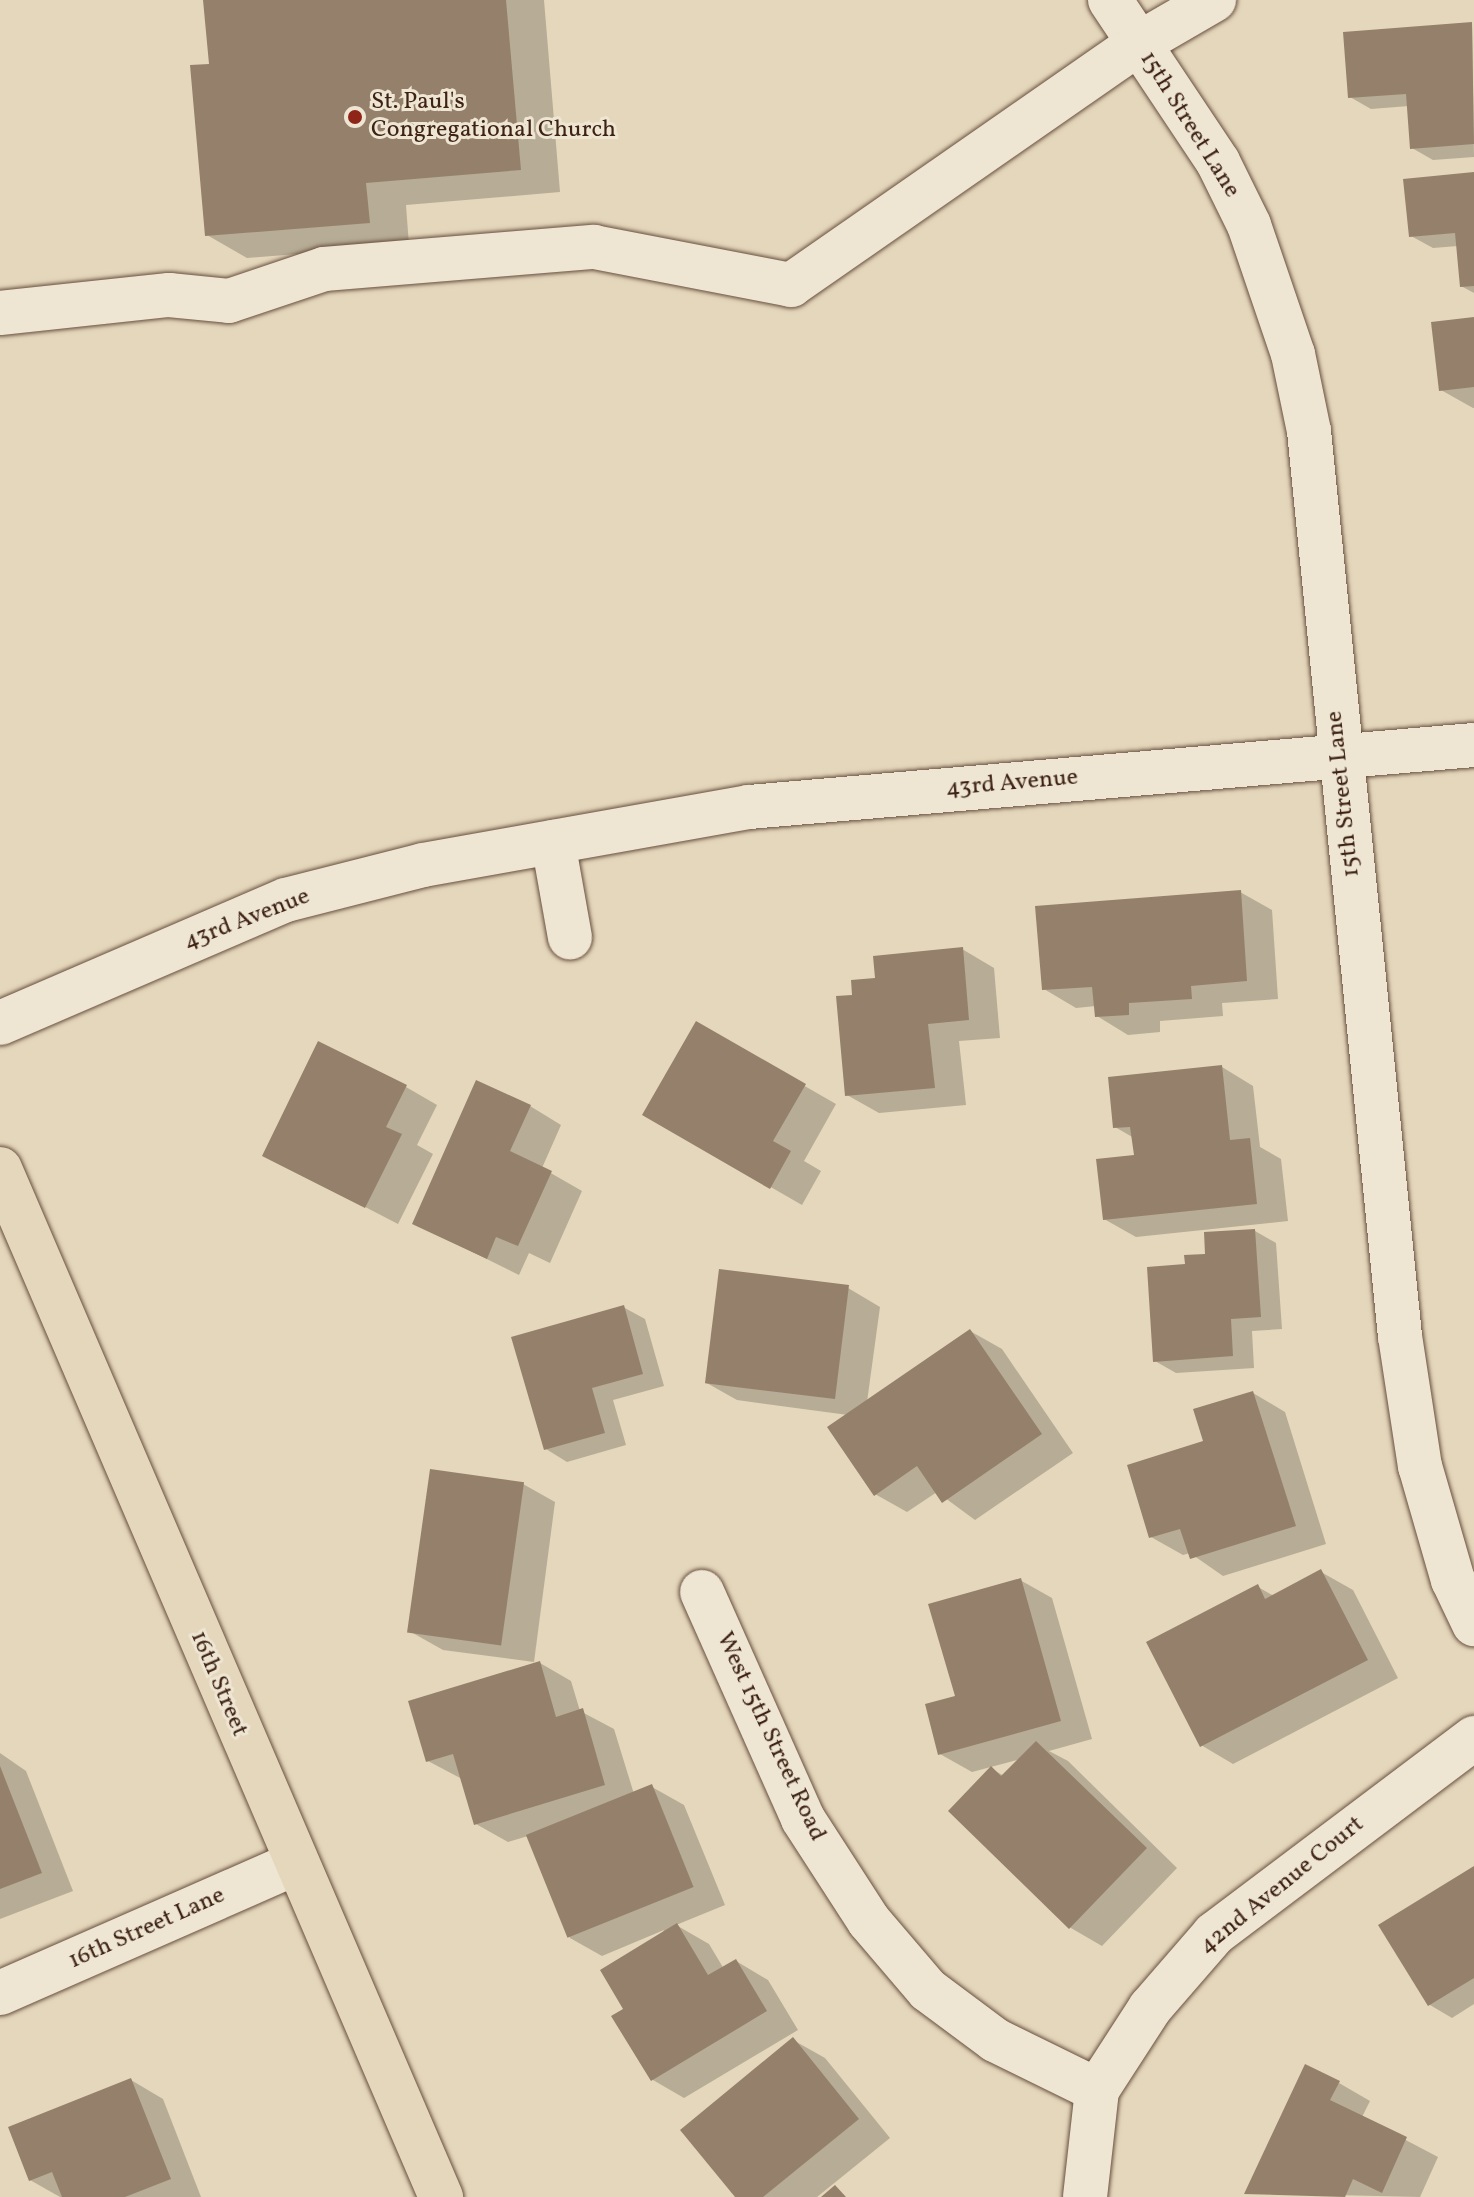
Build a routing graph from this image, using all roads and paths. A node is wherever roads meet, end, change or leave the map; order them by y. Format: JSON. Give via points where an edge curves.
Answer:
{"nodes":[{"id":1,"x":1110,"y":0,"type":"edge"},
{"id":2,"x":1214,"y":0,"type":"edge"},
{"id":3,"x":1138,"y":44,"type":"junction"},
{"id":4,"x":0,"y":313,"type":"edge"},
{"id":5,"x":1474,"y":745,"type":"edge"},
{"id":6,"x":1340,"y":756,"type":"junction"},
{"id":7,"x":553,"y":842,"type":"junction"},
{"id":8,"x":570,"y":937,"type":"dead end"},
{"id":9,"x":0,"y":1023,"type":"edge"},
{"id":10,"x":0,"y":1169,"type":"edge"},
{"id":11,"x":702,"y":1592,"type":"dead end"},
{"id":12,"x":1474,"y":1624,"type":"edge"},
{"id":13,"x":1474,"y":1738,"type":"edge"},
{"id":14,"x":294,"y":1864,"type":"junction"},
{"id":15,"x":0,"y":1993,"type":"edge"},
{"id":16,"x":1097,"y":2090,"type":"junction"},
{"id":17,"x":441,"y":2197,"type":"edge"},
{"id":18,"x":1085,"y":2197,"type":"edge"}],
"edges":[{"from":1,"to":3,"type":"street","name":"15th Street Lane"},
{"from":2,"to":3,"type":"street"},
{"from":3,"to":4,"type":"street","via":[[791,285],[594,247],[324,269],[229,301],[169,295]]},
{"from":3,"to":6,"type":"street","name":"15th Street Lane","via":[[1218,162],[1243,213],[1293,354],[1309,431]]},
{"from":5,"to":6,"type":"street","name":"43rd Avenue"},
{"from":6,"to":7,"type":"street","name":"43rd Avenue","via":[[749,807]]},
{"from":6,"to":12,"type":"street","name":"15th Street Lane","via":[[1400,1336],[1420,1466],[1453,1580]]},
{"from":7,"to":8,"type":"street"},
{"from":7,"to":9,"type":"street","name":"43rd Avenue","via":[[423,865],[286,900]]},
{"from":10,"to":14,"type":"main road","name":"16th Street"},
{"from":11,"to":16,"type":"street","name":"West 15th Street Road","via":[[803,1819],[869,1921],[928,1990],[983,2032]]},
{"from":13,"to":16,"type":"street","name":"42nd Avenue Court","via":[[1214,1934],[1150,2008]]},
{"from":14,"to":15,"type":"street","name":"16th Street Lane"},
{"from":14,"to":17,"type":"main road","name":"16th Street"},
{"from":16,"to":18,"type":"street","name":"42nd Avenue Court"}]}
